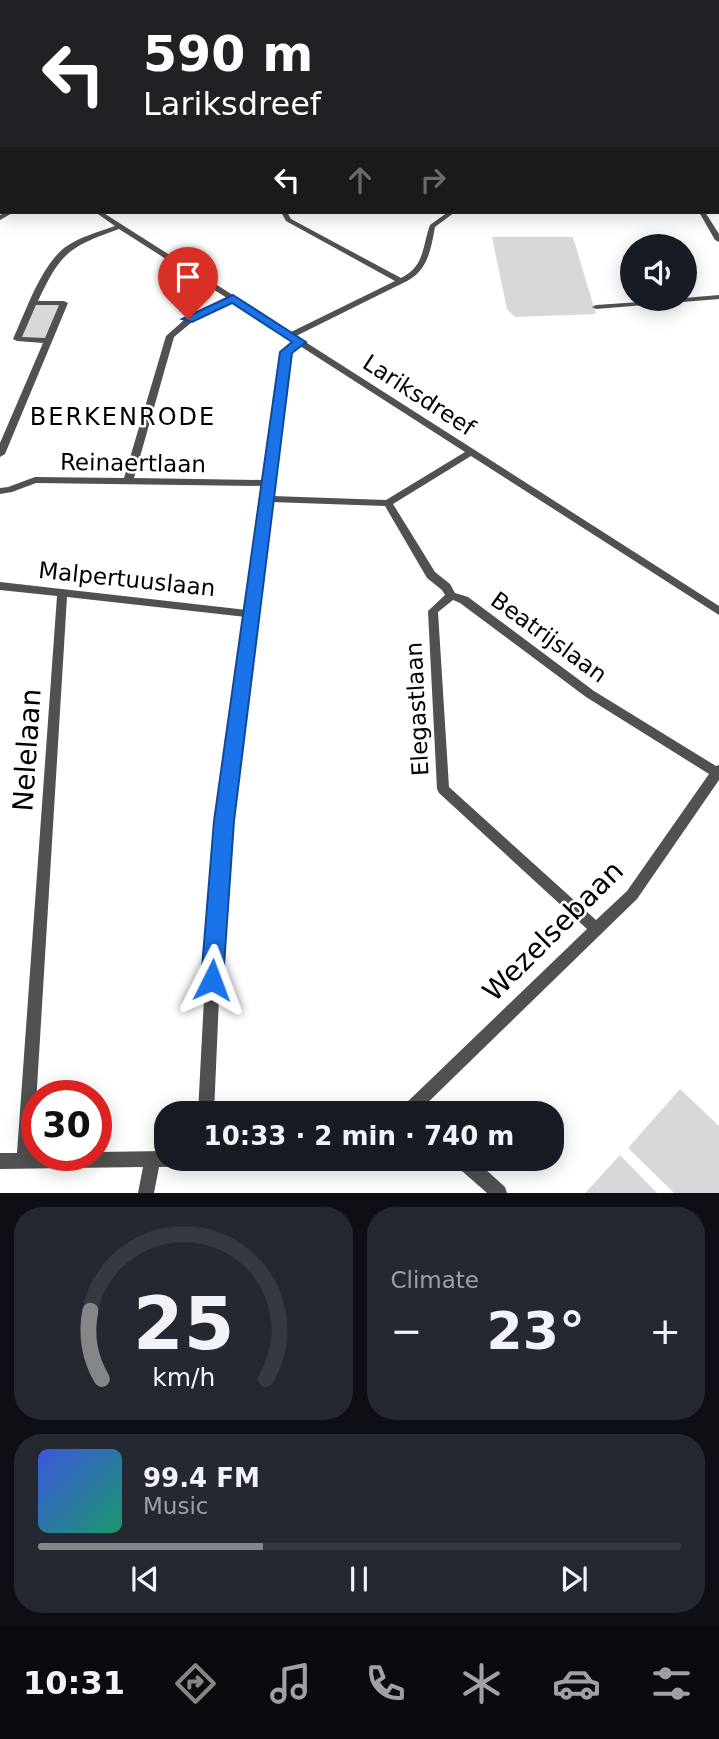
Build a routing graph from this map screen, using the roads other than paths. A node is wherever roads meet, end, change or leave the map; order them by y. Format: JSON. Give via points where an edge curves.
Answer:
{"nodes":[{"id":1,"x":101,"y":214,"type":"edge"},
{"id":2,"x":285,"y":214,"type":"edge"},
{"id":3,"x":445,"y":214,"type":"edge"},
{"id":4,"x":703,"y":214,"type":"edge"},
{"id":5,"x":120,"y":226,"type":"junction"},
{"id":6,"x":719,"y":240,"type":"edge"},
{"id":7,"x":402,"y":282,"type":"junction"},
{"id":8,"x":719,"y":297,"type":"edge"},
{"id":9,"x":233,"y":298,"type":"junction"},
{"id":10,"x":33,"y":303,"type":"junction"},
{"id":11,"x":596,"y":307,"type":"dead end"},
{"id":12,"x":295,"y":338,"type":"junction"},
{"id":13,"x":48,"y":341,"type":"junction"},
{"id":14,"x":471,"y":452,"type":"junction"},
{"id":15,"x":0,"y":454,"type":"edge"},
{"id":16,"x":128,"y":482,"type":"junction"},
{"id":17,"x":268,"y":483,"type":"junction"},
{"id":18,"x":0,"y":491,"type":"edge"},
{"id":19,"x":267,"y":499,"type":"junction"},
{"id":20,"x":388,"y":503,"type":"junction"},
{"id":21,"x":0,"y":586,"type":"edge"},
{"id":22,"x":62,"y":593,"type":"junction"},
{"id":23,"x":451,"y":596,"type":"junction"},
{"id":24,"x":719,"y":611,"type":"edge"},
{"id":25,"x":250,"y":614,"type":"junction"},
{"id":26,"x":718,"y":772,"type":"edge"},
{"id":27,"x":596,"y":929,"type":"junction"},
{"id":28,"x":29,"y":1080,"type":"edge"},
{"id":29,"x":207,"y":1101,"type":"edge"},
{"id":30,"x":419,"y":1101,"type":"edge"},
{"id":31,"x":153,"y":1159,"type":"joint"},
{"id":32,"x":112,"y":1160,"type":"edge"},
{"id":33,"x":0,"y":1161,"type":"edge"},
{"id":34,"x":21,"y":1161,"type":"edge"},
{"id":35,"x":474,"y":1171,"type":"edge"},
{"id":36,"x":146,"y":1193,"type":"edge"},
{"id":37,"x":499,"y":1193,"type":"edge"}],
"edges":[{"from":1,"to":5,"type":"street","name":"Lariksdreef"},
{"from":2,"to":7,"type":"street","via":[[288,220]]},
{"from":3,"to":7,"type":"street","via":[[432,226],[421,267]]},
{"from":4,"to":6,"type":"street"},
{"from":5,"to":9,"type":"street","name":"Lariksdreef"},
{"from":5,"to":10,"type":"street","via":[[62,253],[49,267]]},
{"from":7,"to":12,"type":"street"},
{"from":8,"to":11,"type":"street"},
{"from":9,"to":12,"type":"street","name":"Lariksdreef"},
{"from":9,"to":16,"type":"street","via":[[195,315],[170,336]]},
{"from":10,"to":13,"type":"street","via":[[17,339]]},
{"from":10,"to":13,"type":"street","via":[[64,303]]},
{"from":12,"to":14,"type":"street","name":"Lariksdreef"},
{"from":12,"to":17,"type":"street","via":[[286,352]]},
{"from":13,"to":15,"type":"street"},
{"from":14,"to":20,"type":"street"},
{"from":14,"to":24,"type":"street","name":"Lariksdreef"},
{"from":16,"to":17,"type":"street","name":"Reinaertlaan"},
{"from":16,"to":18,"type":"street","name":"Reinaertlaan","via":[[34,480]]},
{"from":17,"to":19,"type":"street"},
{"from":19,"to":20,"type":"street"},
{"from":19,"to":25,"type":"street"},
{"from":20,"to":23,"type":"street","name":"Beatrijslaan","via":[[432,575]]},
{"from":21,"to":22,"type":"street","name":"Malpertuuslaan"},
{"from":22,"to":25,"type":"street","name":"Malpertuuslaan"},
{"from":22,"to":28,"type":"street","name":"Nelelaan"},
{"from":23,"to":26,"type":"street","name":"Beatrijslaan","via":[[464,600],[590,694]]},
{"from":23,"to":27,"type":"street","name":"Elegastlaan","via":[[433,611],[443,789]]},
{"from":25,"to":29,"type":"street","via":[[217,884]]},
{"from":26,"to":27,"type":"street","name":"Wezelsebaan","via":[[632,895]]},
{"from":27,"to":30,"type":"street","name":"Wezelsebaan"},
{"from":31,"to":32,"type":"street"},
{"from":31,"to":36,"type":"street"},
{"from":33,"to":34,"type":"street"},
{"from":35,"to":37,"type":"street"}]}
